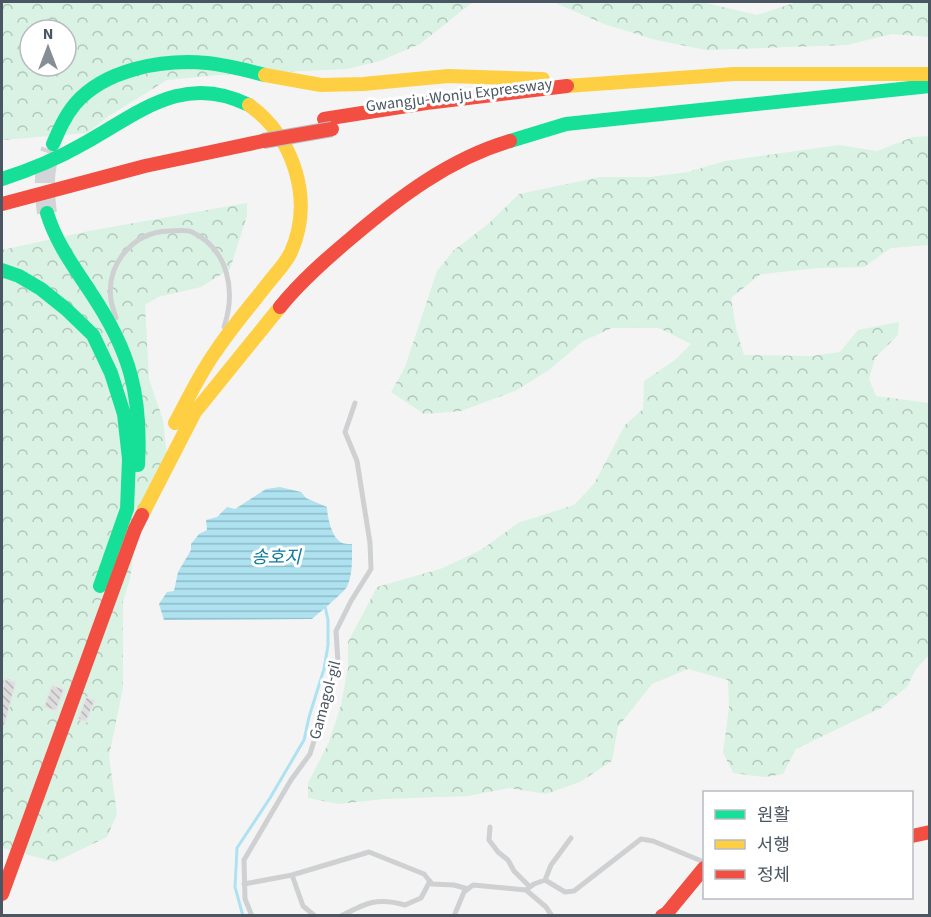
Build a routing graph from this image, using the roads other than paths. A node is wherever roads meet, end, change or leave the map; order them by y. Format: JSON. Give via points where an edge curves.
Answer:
{"nodes":[{"id":1,"x":930,"y":74,"type":"edge"},
{"id":2,"x":597,"y":83,"type":"junction"},
{"id":3,"x":930,"y":85,"type":"edge"},
{"id":4,"x":328,"y":124,"type":"junction"},
{"id":5,"x":262,"y":135,"type":"junction"},
{"id":6,"x":53,"y":144,"type":"tunnel mouth"},
{"id":7,"x":2,"y":179,"type":"edge"},
{"id":8,"x":2,"y":192,"type":"edge"},
{"id":9,"x":2,"y":204,"type":"edge"},
{"id":10,"x":47,"y":213,"type":"tunnel mouth"},
{"id":11,"x":2,"y":270,"type":"edge"},
{"id":12,"x":125,"y":352,"type":"junction"},
{"id":13,"x":215,"y":352,"type":"junction"},
{"id":14,"x":355,"y":404,"type":"dead end"},
{"id":15,"x":127,"y":509,"type":"junction"},
{"id":16,"x":135,"y":529,"type":"junction"},
{"id":17,"x":490,"y":827,"type":"dead end"},
{"id":18,"x":930,"y":832,"type":"edge"},
{"id":19,"x":913,"y":836,"type":"edge"},
{"id":20,"x":571,"y":838,"type":"dead end"},
{"id":21,"x":703,"y":861,"type":"edge"},
{"id":22,"x":2,"y":865,"type":"edge"},
{"id":23,"x":703,"y":870,"type":"edge"},
{"id":24,"x":291,"y":875,"type":"junction"},
{"id":25,"x":544,"y":880,"type":"junction"},
{"id":26,"x":430,"y":881,"type":"junction"},
{"id":27,"x":244,"y":884,"type":"junction"},
{"id":28,"x":528,"y":888,"type":"junction"},
{"id":29,"x":468,"y":890,"type":"junction"},
{"id":30,"x":2,"y":894,"type":"edge"},
{"id":31,"x":252,"y":915,"type":"edge"},
{"id":32,"x":315,"y":915,"type":"edge"},
{"id":33,"x":341,"y":915,"type":"edge"},
{"id":34,"x":454,"y":915,"type":"edge"},
{"id":35,"x":552,"y":915,"type":"edge"},
{"id":36,"x":662,"y":915,"type":"edge"}],
"edges":[{"from":1,"to":2,"type":"main road","name":"Gwangju-Wonju Expressway","via":[[745,74]]},
{"from":2,"to":4,"type":"main road","name":"Gwangju-Wonju Expressway","via":[[460,98]]},
{"from":2,"to":6,"type":"main road","via":[[522,77],[435,77],[320,85],[220,64],[149,66],[119,75],[84,94],[61,123]]},
{"from":3,"to":4,"type":"main road","name":"Gwangju-Wonju Expressway","via":[[761,86],[619,93]]},
{"from":3,"to":16,"type":"main road","via":[[566,124],[482,149],[434,175],[388,206],[296,287],[195,412]]},
{"from":4,"to":5,"type":"main road","name":"Gwangju-Wonju Expressway"},
{"from":5,"to":8,"type":"main road","name":"Gwangju-Wonju Expressway","via":[[134,158]]},
{"from":5,"to":9,"type":"main road","name":"Gwangju-Wonju Expressway"},
{"from":7,"to":13,"type":"main road","via":[[69,153],[162,99],[216,93],[237,98],[264,114],[280,134],[292,159],[300,191],[301,218],[290,254]]},
{"from":10,"to":12,"type":"main road","via":[[51,231]]},
{"from":11,"to":15,"type":"main road","via":[[41,289],[93,336],[111,373],[124,414],[129,459]]},
{"from":12,"to":13,"type":"lane","via":[[111,299],[114,266],[137,240],[162,231],[190,231],[213,247],[230,286],[228,312]]},
{"from":12,"to":15,"type":"main road","via":[[137,392],[141,436]]},
{"from":13,"to":16,"type":"main road","via":[[148,478]]},
{"from":14,"to":27,"type":"lane","name":"Gamagol-gil","via":[[345,432],[357,461],[371,569],[336,631],[338,663],[310,754],[252,844],[244,860]]},
{"from":15,"to":22,"type":"main road"},
{"from":16,"to":30,"type":"main road"},
{"from":17,"to":28,"type":"lane","via":[[489,840]]},
{"from":18,"to":19,"type":"main road"},
{"from":20,"to":25,"type":"lane","via":[[550,865]]},
{"from":21,"to":25,"type":"lane","via":[[641,839],[574,891],[565,892]]},
{"from":23,"to":36,"type":"main road"},
{"from":24,"to":26,"type":"lane","via":[[369,852],[424,874]]},
{"from":24,"to":27,"type":"lane"},
{"from":24,"to":32,"type":"lane","via":[[303,906]]},
{"from":25,"to":28,"type":"lane"},
{"from":26,"to":29,"type":"lane"},
{"from":26,"to":33,"type":"lane","via":[[421,898],[405,905],[372,901]]},
{"from":27,"to":31,"type":"lane","name":"Gamagol-gil","via":[[244,899]]},
{"from":28,"to":29,"type":"lane","via":[[473,885]]},
{"from":28,"to":35,"type":"lane"},
{"from":29,"to":34,"type":"lane"}]}
